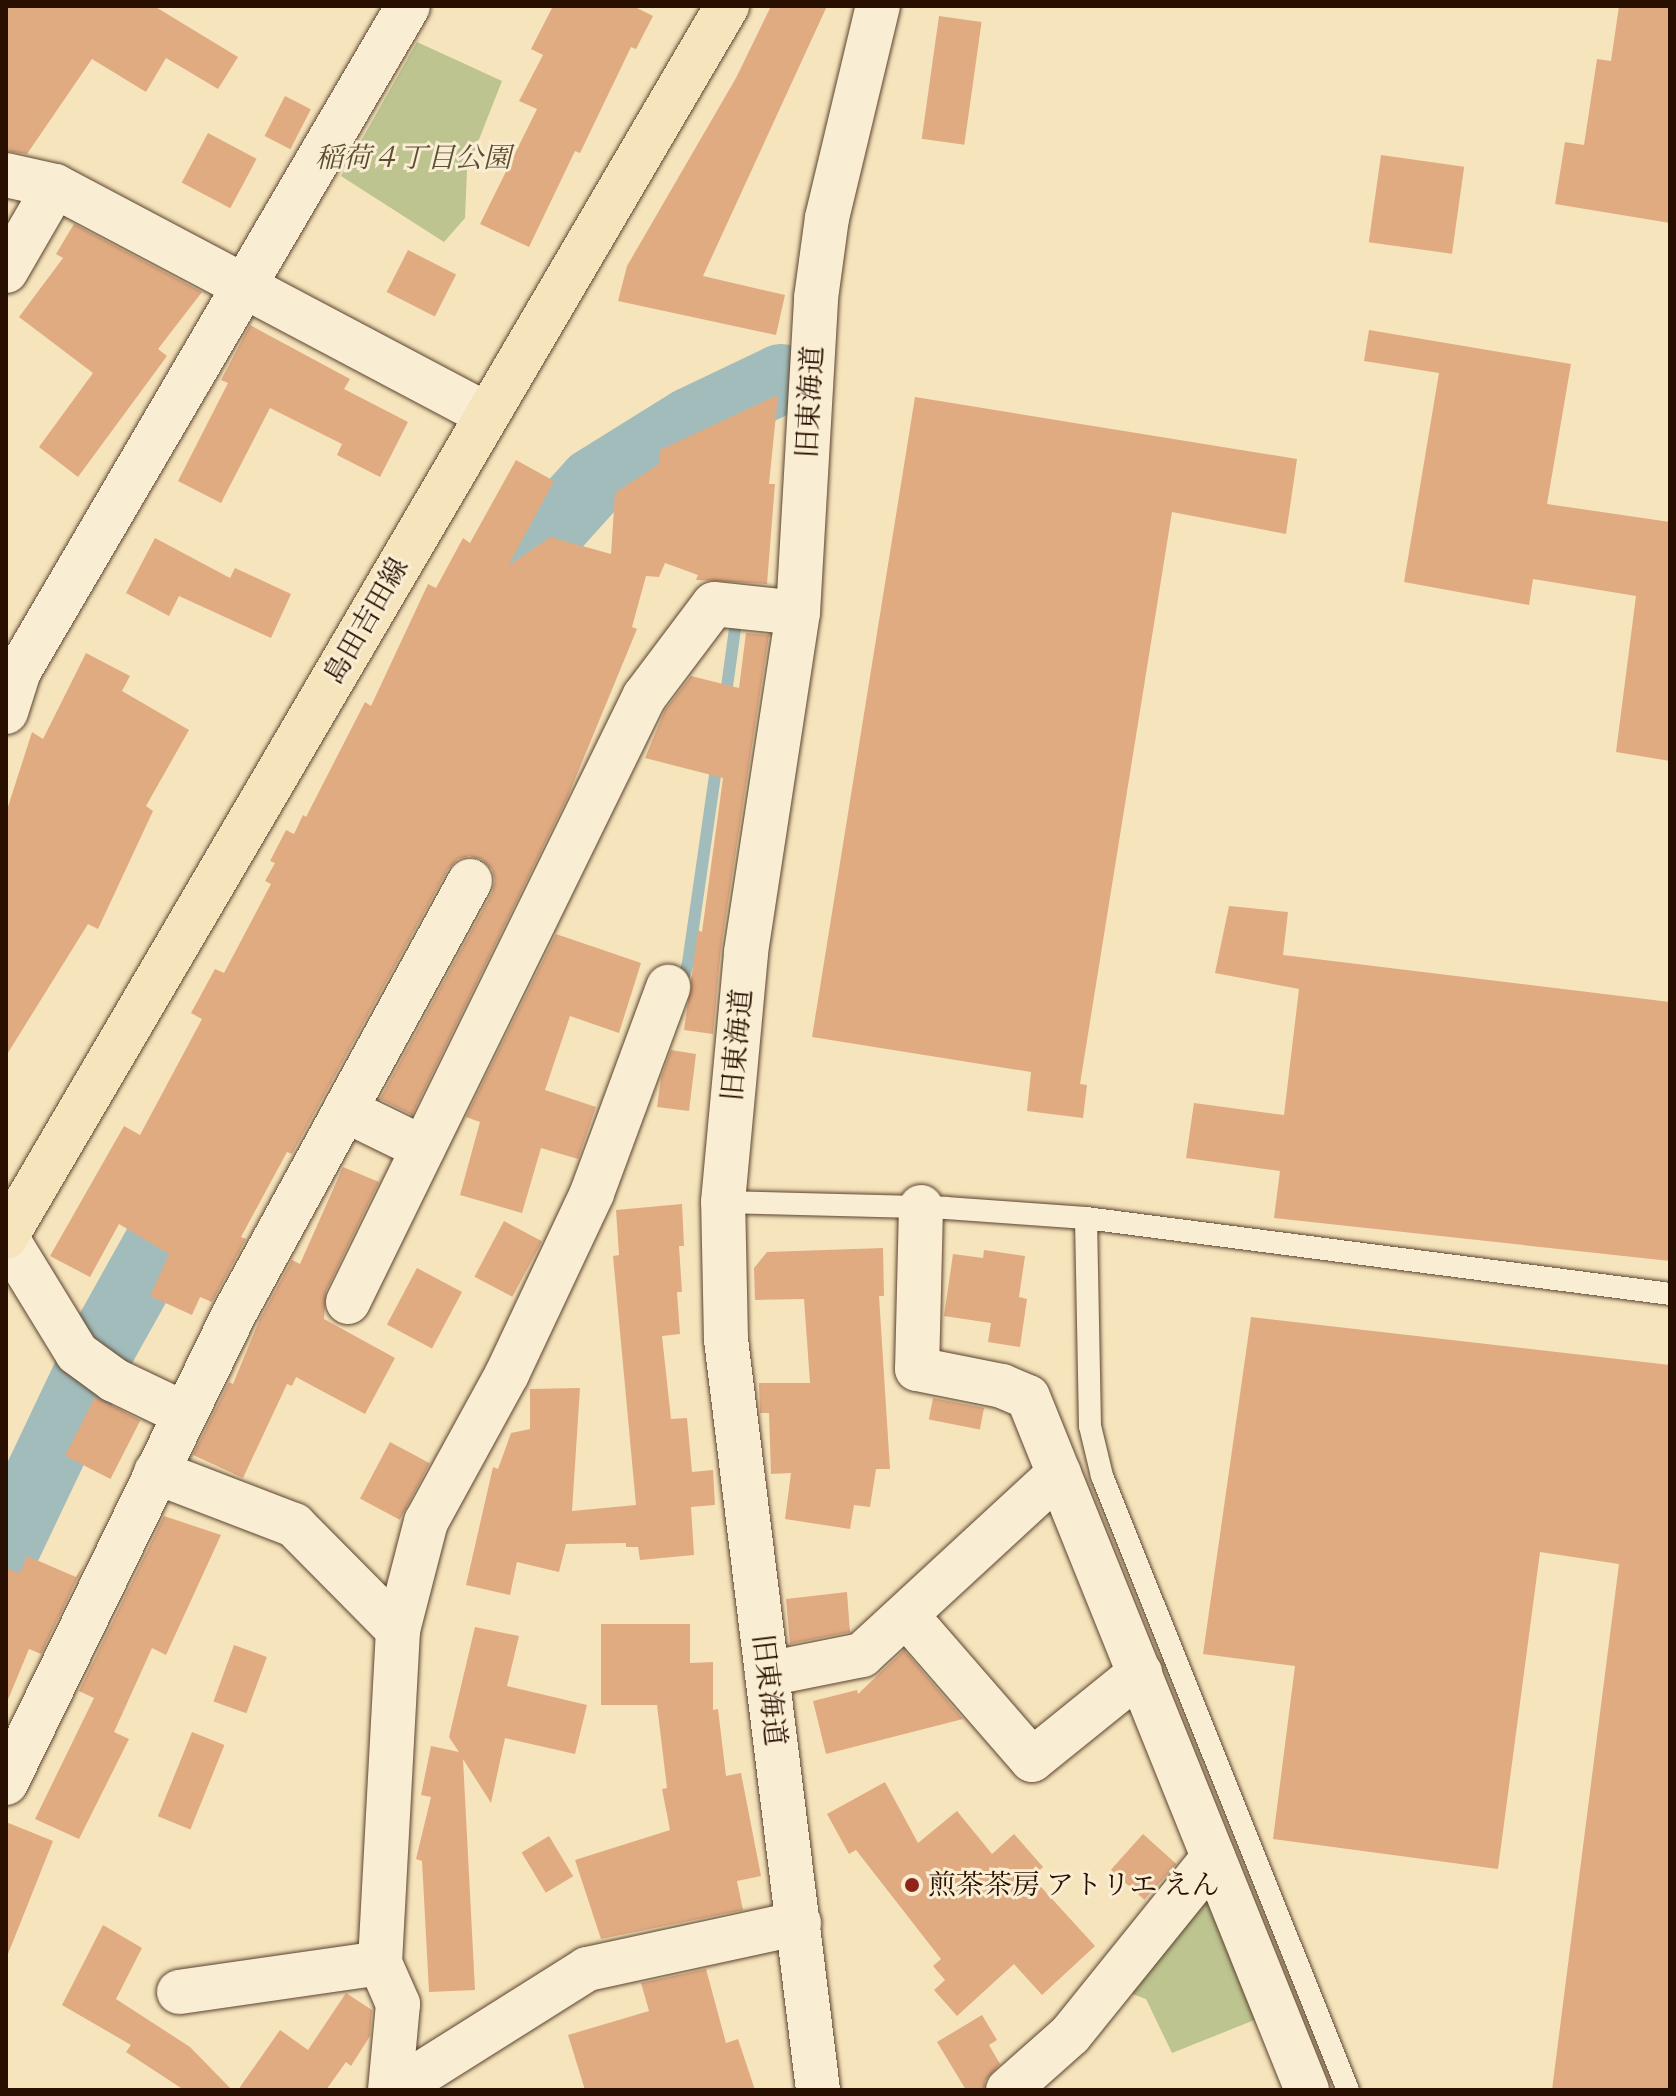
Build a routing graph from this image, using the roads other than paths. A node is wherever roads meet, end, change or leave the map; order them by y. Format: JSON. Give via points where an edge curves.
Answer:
{"nodes":[{"id":1,"x":408,"y":6,"type":"edge"},
{"id":2,"x":727,"y":6,"type":"edge"},
{"id":3,"x":878,"y":6,"type":"edge"},
{"id":4,"x":6,"y":175,"type":"edge"},
{"id":5,"x":55,"y":186,"type":"junction"},
{"id":6,"x":6,"y":271,"type":"edge"},
{"id":7,"x":244,"y":286,"type":"junction"},
{"id":8,"x":487,"y":415,"type":"junction"},
{"id":9,"x":798,"y":613,"type":"junction"},
{"id":10,"x":6,"y":712,"type":"edge"},
{"id":11,"x":470,"y":881,"type":"dead end"},
{"id":12,"x":668,"y":987,"type":"dead end"},
{"id":13,"x":345,"y":1110,"type":"junction"},
{"id":14,"x":423,"y":1148,"type":"junction"},
{"id":15,"x":723,"y":1202,"type":"junction"},
{"id":16,"x":921,"y":1207,"type":"junction"},
{"id":17,"x":11,"y":1217,"type":"edge"},
{"id":18,"x":1086,"y":1218,"type":"junction"},
{"id":19,"x":1670,"y":1294,"type":"edge"},
{"id":20,"x":348,"y":1302,"type":"dead end"},
{"id":21,"x":185,"y":1414,"type":"junction"},
{"id":22,"x":156,"y":1472,"type":"junction"},
{"id":23,"x":1059,"y":1473,"type":"junction"},
{"id":24,"x":906,"y":1615,"type":"junction"},
{"id":25,"x":398,"y":1630,"type":"junction"},
{"id":26,"x":1140,"y":1673,"type":"junction"},
{"id":27,"x":767,"y":1674,"type":"junction"},
{"id":28,"x":6,"y":1783,"type":"edge"},
{"id":29,"x":1213,"y":1858,"type":"junction"},
{"id":30,"x":799,"y":1923,"type":"junction"},
{"id":31,"x":380,"y":1963,"type":"junction"},
{"id":32,"x":179,"y":1992,"type":"dead end"},
{"id":33,"x":393,"y":2090,"type":"edge"},
{"id":34,"x":818,"y":2090,"type":"edge"},
{"id":35,"x":1008,"y":2090,"type":"edge"},
{"id":36,"x":1307,"y":2090,"type":"edge"},
{"id":37,"x":1348,"y":2090,"type":"edge"}],
"edges":[{"from":1,"to":7,"type":"street"},
{"from":2,"to":8,"type":"main road","name":"島田吉田線"},
{"from":3,"to":9,"type":"street","name":"旧東海道","via":[[827,218],[816,298]]},
{"from":4,"to":5,"type":"street"},
{"from":5,"to":6,"type":"street"},
{"from":5,"to":7,"type":"street"},
{"from":7,"to":8,"type":"street"},
{"from":7,"to":10,"type":"street","via":[[19,671]]},
{"from":8,"to":17,"type":"main road","name":"島田吉田線"},
{"from":9,"to":14,"type":"street","via":[[714,604],[644,697]]},
{"from":9,"to":15,"type":"street","name":"旧東海道","via":[[746,952]]},
{"from":11,"to":13,"type":"street"},
{"from":12,"to":25,"type":"street","via":[[592,1193],[507,1374],[426,1522]]},
{"from":13,"to":14,"type":"street"},
{"from":13,"to":21,"type":"street"},
{"from":14,"to":20,"type":"street"},
{"from":15,"to":16,"type":"lane"},
{"from":15,"to":27,"type":"street","name":"旧東海道","via":[[726,1340]]},
{"from":16,"to":18,"type":"lane"},
{"from":16,"to":23,"type":"street","via":[[917,1369],[1002,1386],[1028,1397]]},
{"from":17,"to":21,"type":"street","via":[[77,1353],[114,1380]]},
{"from":18,"to":19,"type":"lane"},
{"from":18,"to":37,"type":"lane","via":[[1090,1426],[1102,1476]]},
{"from":21,"to":22,"type":"street"},
{"from":22,"to":25,"type":"street","via":[[294,1525]]},
{"from":22,"to":28,"type":"street"},
{"from":23,"to":24,"type":"street"},
{"from":23,"to":26,"type":"street"},
{"from":24,"to":26,"type":"street","via":[[1032,1760]]},
{"from":24,"to":27,"type":"street","via":[[862,1655]]},
{"from":25,"to":31,"type":"street"},
{"from":26,"to":29,"type":"street"},
{"from":27,"to":30,"type":"street","name":"旧東海道"},
{"from":29,"to":35,"type":"street","via":[[1070,2035]]},
{"from":29,"to":36,"type":"street"},
{"from":30,"to":33,"type":"street","via":[[587,1969]]},
{"from":30,"to":34,"type":"street","name":"旧東海道"},
{"from":31,"to":32,"type":"street"},
{"from":31,"to":33,"type":"street","via":[[398,2004]]}]}
